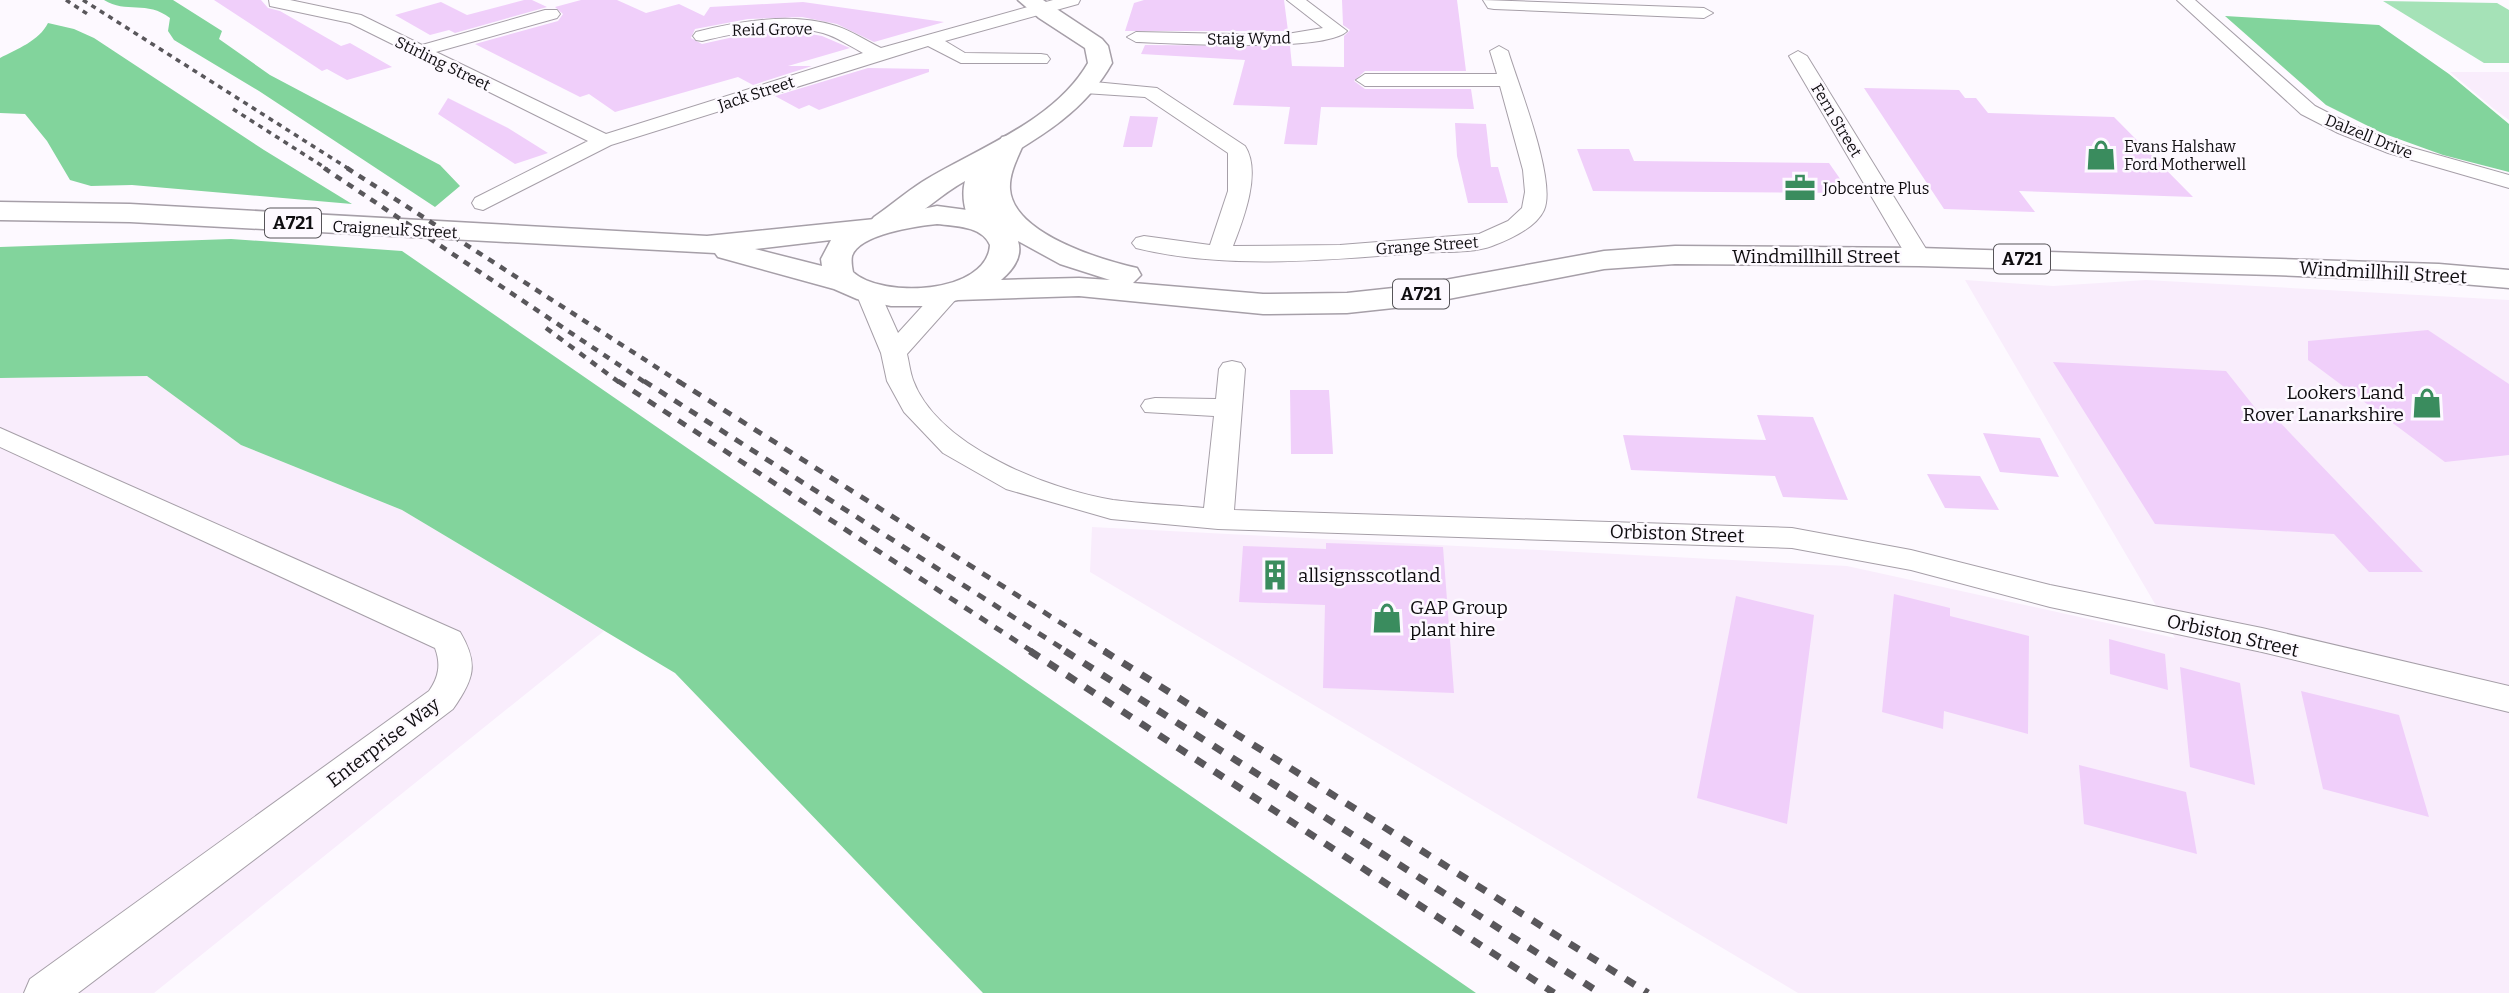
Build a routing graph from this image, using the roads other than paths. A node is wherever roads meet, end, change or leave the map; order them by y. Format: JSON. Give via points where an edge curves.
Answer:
{"nodes":[{"id":1,"x":1002,"y":0,"type":"edge"},
{"id":2,"x":1072,"y":0,"type":"edge"},
{"id":3,"x":1295,"y":0,"type":"edge"},
{"id":4,"x":2185,"y":0,"type":"edge"},
{"id":5,"x":276,"y":2,"type":"dead end"},
{"id":6,"x":1492,"y":7,"type":"edge"},
{"id":7,"x":1030,"y":8,"type":"edge"},
{"id":8,"x":1704,"y":13,"type":"dead end"},
{"id":9,"x":551,"y":14,"type":"dead end"},
{"id":10,"x":1191,"y":17,"type":"dead end"},
{"id":11,"x":702,"y":36,"type":"dead end"},
{"id":12,"x":1136,"y":37,"type":"dead end"},
{"id":13,"x":1191,"y":38,"type":"junction"},
{"id":14,"x":931,"y":40,"type":"junction"},
{"id":15,"x":418,"y":51,"type":"junction"},
{"id":16,"x":1499,"y":51,"type":"dead end"},
{"id":17,"x":878,"y":54,"type":"junction"},
{"id":18,"x":1798,"y":56,"type":"dead end"},
{"id":19,"x":1041,"y":59,"type":"dead end"},
{"id":20,"x":1365,"y":80,"type":"dead end"},
{"id":21,"x":1507,"y":80,"type":"junction"},
{"id":22,"x":1084,"y":87,"type":"junction"},
{"id":23,"x":604,"y":141,"type":"junction"},
{"id":24,"x":1011,"y":143,"type":"junction"},
{"id":25,"x":983,"y":160,"type":"junction"},
{"id":26,"x":2509,"y":182,"type":"edge"},
{"id":27,"x":483,"y":203,"type":"dead end"},
{"id":28,"x":0,"y":211,"type":"edge"},
{"id":29,"x":984,"y":223,"type":"junction"},
{"id":30,"x":879,"y":225,"type":"junction"},
{"id":31,"x":1144,"y":243,"type":"dead end"},
{"id":32,"x":707,"y":245,"type":"junction"},
{"id":33,"x":1006,"y":250,"type":"junction"},
{"id":34,"x":1219,"y":253,"type":"junction"},
{"id":35,"x":1919,"y":257,"type":"junction"},
{"id":36,"x":2509,"y":279,"type":"edge"},
{"id":37,"x":856,"y":287,"type":"junction"},
{"id":38,"x":1128,"y":290,"type":"junction"},
{"id":39,"x":952,"y":292,"type":"junction"},
{"id":40,"x":1304,"y":305,"type":"junction"},
{"id":41,"x":894,"y":353,"type":"junction"},
{"id":42,"x":1232,"y":369,"type":"dead end"},
{"id":43,"x":1155,"y":406,"type":"dead end"},
{"id":44,"x":1228,"y":408,"type":"junction"},
{"id":45,"x":0,"y":436,"type":"edge"},
{"id":46,"x":1218,"y":519,"type":"junction"},
{"id":47,"x":2509,"y":699,"type":"edge"},
{"id":48,"x":45,"y":993,"type":"edge"}],
"edges":[{"from":1,"to":7,"type":"main road"},
{"from":2,"to":7,"type":"street","name":"Jack Street"},
{"from":3,"to":13,"type":"street","name":"Staig Wynd","via":[[1338,31],[1281,40]]},
{"from":4,"to":26,"type":"street","name":"Dalzell Drive","via":[[2308,110],[2395,149]]},
{"from":5,"to":15,"type":"street","name":"Stirling Street","via":[[355,19]]},
{"from":6,"to":8,"type":"street"},
{"from":7,"to":14,"type":"street","name":"Jack Street"},
{"from":7,"to":22,"type":"main road","via":[[1096,46],[1101,61],[1098,72]]},
{"from":9,"to":15,"type":"street"},
{"from":10,"to":13,"type":"street","name":"Staig Wynd"},
{"from":11,"to":17,"type":"street","name":"Reid Grove","via":[[728,29],[824,28]]},
{"from":12,"to":13,"type":"street","name":"Staig Wynd"},
{"from":14,"to":17,"type":"street","name":"Jack Street"},
{"from":14,"to":19,"type":"street","via":[[961,58]]},
{"from":15,"to":23,"type":"street","name":"Stirling Street"},
{"from":16,"to":21,"type":"street","name":"Grange Street"},
{"from":17,"to":23,"type":"street","name":"Jack Street"},
{"from":18,"to":35,"type":"street","name":"Fern Street"},
{"from":20,"to":21,"type":"street","via":[[1423,72]]},
{"from":21,"to":34,"type":"street","name":"Grange Street","via":[[1536,191],[1533,210],[1516,226],[1485,241],[1340,252]]},
{"from":22,"to":24,"type":"main road","via":[[1069,104]]},
{"from":22,"to":34,"type":"street","via":[[1150,92],[1238,150],[1240,194]]},
{"from":23,"to":27,"type":"street","name":"Jack Street"},
{"from":24,"to":25,"type":"main road"},
{"from":24,"to":40,"type":"main road","via":[[1000,167],[997,194],[1019,225],[1051,249],[1110,272]]},
{"from":25,"to":29,"type":"main road","via":[[976,192]]},
{"from":25,"to":30,"type":"main road"},
{"from":28,"to":32,"type":"main road","name":"Craigneuk Street","number":"A721","via":[[130,213]]},
{"from":29,"to":30,"type":"main road","name":"Craigneuk Street","via":[[937,215]]},
{"from":29,"to":33,"type":"main road","via":[[1004,239]]},
{"from":30,"to":32,"type":"main road","name":"Craigneuk Street","number":"A721"},
{"from":30,"to":37,"type":"main road","via":[[859,234],[839,253],[838,273]]},
{"from":31,"to":34,"type":"street","name":"Grange Street"},
{"from":32,"to":37,"type":"main road","name":"Craigneuk Street","number":"A721"},
{"from":33,"to":38,"type":"main road","name":"Windmillhill Street","number":"A721"},
{"from":33,"to":39,"type":"main road","via":[[993,272]]},
{"from":35,"to":36,"type":"main road","name":"Windmillhill Street","number":"A721","via":[[2304,267]]},
{"from":35,"to":40,"type":"main road","name":"Windmillhill Street","number":"A721","via":[[1675,255],[1604,260],[1412,296]]},
{"from":37,"to":39,"type":"main road","name":"Craigneuk Street","via":[[892,298]]},
{"from":37,"to":41,"type":"street","name":"Orbiston Street"},
{"from":38,"to":39,"type":"main road","name":"Windmillhill Street","number":"A721","via":[[1030,287]]},
{"from":38,"to":40,"type":"main road","name":"Windmillhill Street","number":"A721"},
{"from":39,"to":41,"type":"street"},
{"from":41,"to":46,"type":"street","name":"Orbiston Street","via":[[900,381],[914,406],[953,447],[1016,483],[1111,509]]},
{"from":42,"to":44,"type":"street"},
{"from":43,"to":44,"type":"street"},
{"from":44,"to":46,"type":"street"},
{"from":45,"to":48,"type":"street","name":"Enterprise Way","via":[[448,640],[458,666],[453,684],[441,700]]},
{"from":46,"to":47,"type":"street","name":"Orbiston Street","via":[[1792,538],[1911,560],[2050,596]]}]}
